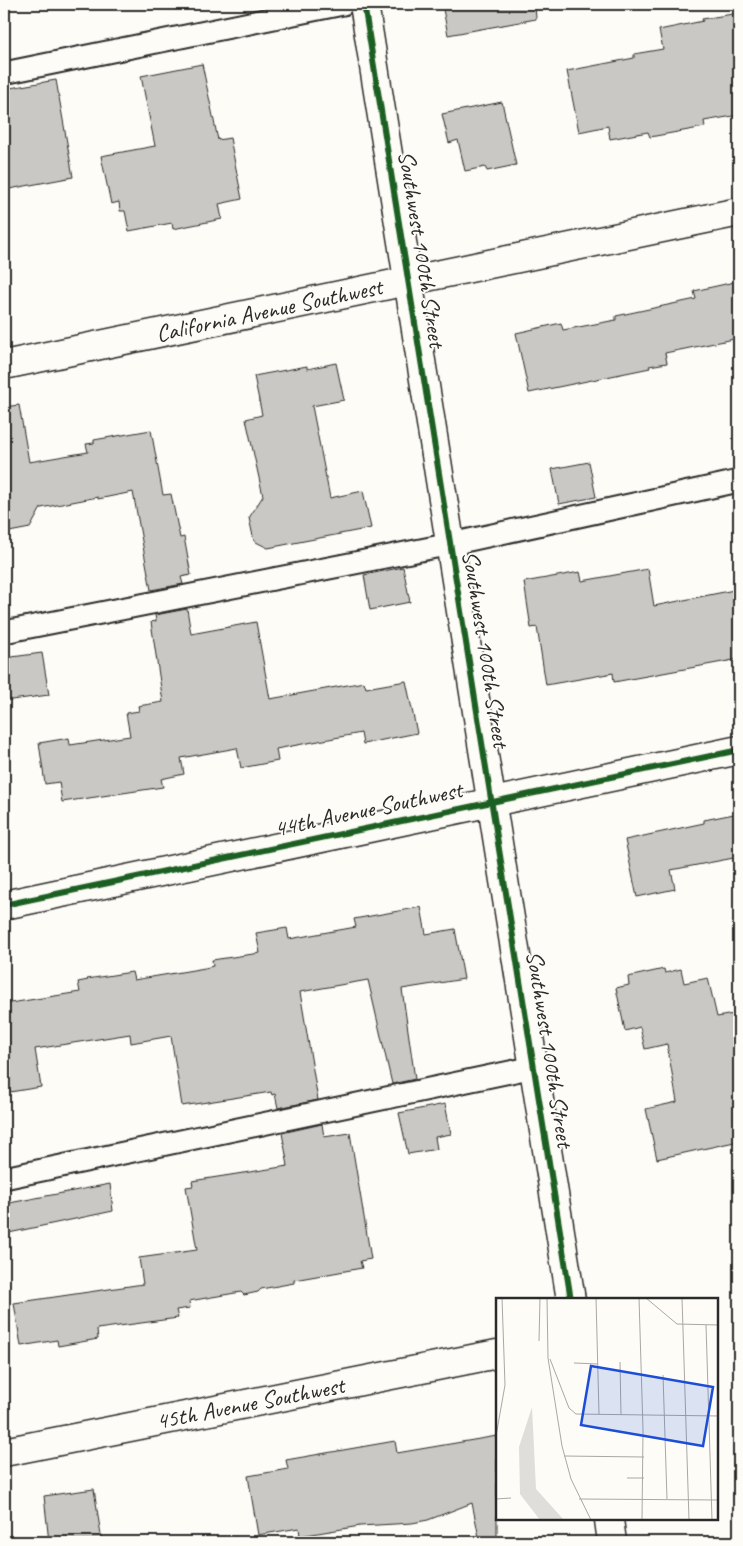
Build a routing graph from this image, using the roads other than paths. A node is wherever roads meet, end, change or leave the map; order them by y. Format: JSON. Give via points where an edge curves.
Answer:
{"nodes":[{"id":1,"x":343,"y":4,"type":"edge"},
{"id":2,"x":364,"y":4,"type":"edge"},
{"id":3,"x":4,"y":72,"type":"edge"},
{"id":4,"x":739,"y":212,"type":"edge"},
{"id":5,"x":408,"y":282,"type":"junction"},
{"id":6,"x":4,"y":365,"type":"edge"},
{"id":7,"x":739,"y":481,"type":"edge"},
{"id":8,"x":451,"y":544,"type":"junction"},
{"id":9,"x":4,"y":632,"type":"edge"},
{"id":10,"x":739,"y":750,"type":"edge"},
{"id":11,"x":492,"y":803,"type":"junction"},
{"id":12,"x":4,"y":905,"type":"edge"},
{"id":13,"x":534,"y":1066,"type":"junction"},
{"id":14,"x":4,"y":1178,"type":"edge"},
{"id":15,"x":571,"y":1298,"type":"edge"},
{"id":16,"x":496,"y":1354,"type":"edge"},
{"id":17,"x":4,"y":1452,"type":"edge"},
{"id":18,"x":608,"y":1521,"type":"edge"},
{"id":19,"x":612,"y":1542,"type":"edge"}],
"edges":[{"from":1,"to":3,"type":"lane"},
{"from":2,"to":5,"type":"street","name":"Southwest 100th Street"},
{"from":4,"to":5,"type":"street","name":"California Avenue Southwest"},
{"from":5,"to":6,"type":"street","name":"California Avenue Southwest"},
{"from":5,"to":8,"type":"street","name":"Southwest 100th Street"},
{"from":7,"to":8,"type":"lane"},
{"from":8,"to":9,"type":"lane"},
{"from":8,"to":11,"type":"street","name":"Southwest 100th Street"},
{"from":10,"to":11,"type":"street","name":"44th Avenue Southwest"},
{"from":11,"to":12,"type":"street","name":"44th Avenue Southwest"},
{"from":11,"to":13,"type":"street","name":"Southwest 100th Street"},
{"from":13,"to":14,"type":"lane"},
{"from":13,"to":15,"type":"street","name":"Southwest 100th Street"},
{"from":16,"to":17,"type":"street","name":"45th Avenue Southwest"},
{"from":18,"to":19,"type":"street"}]}
